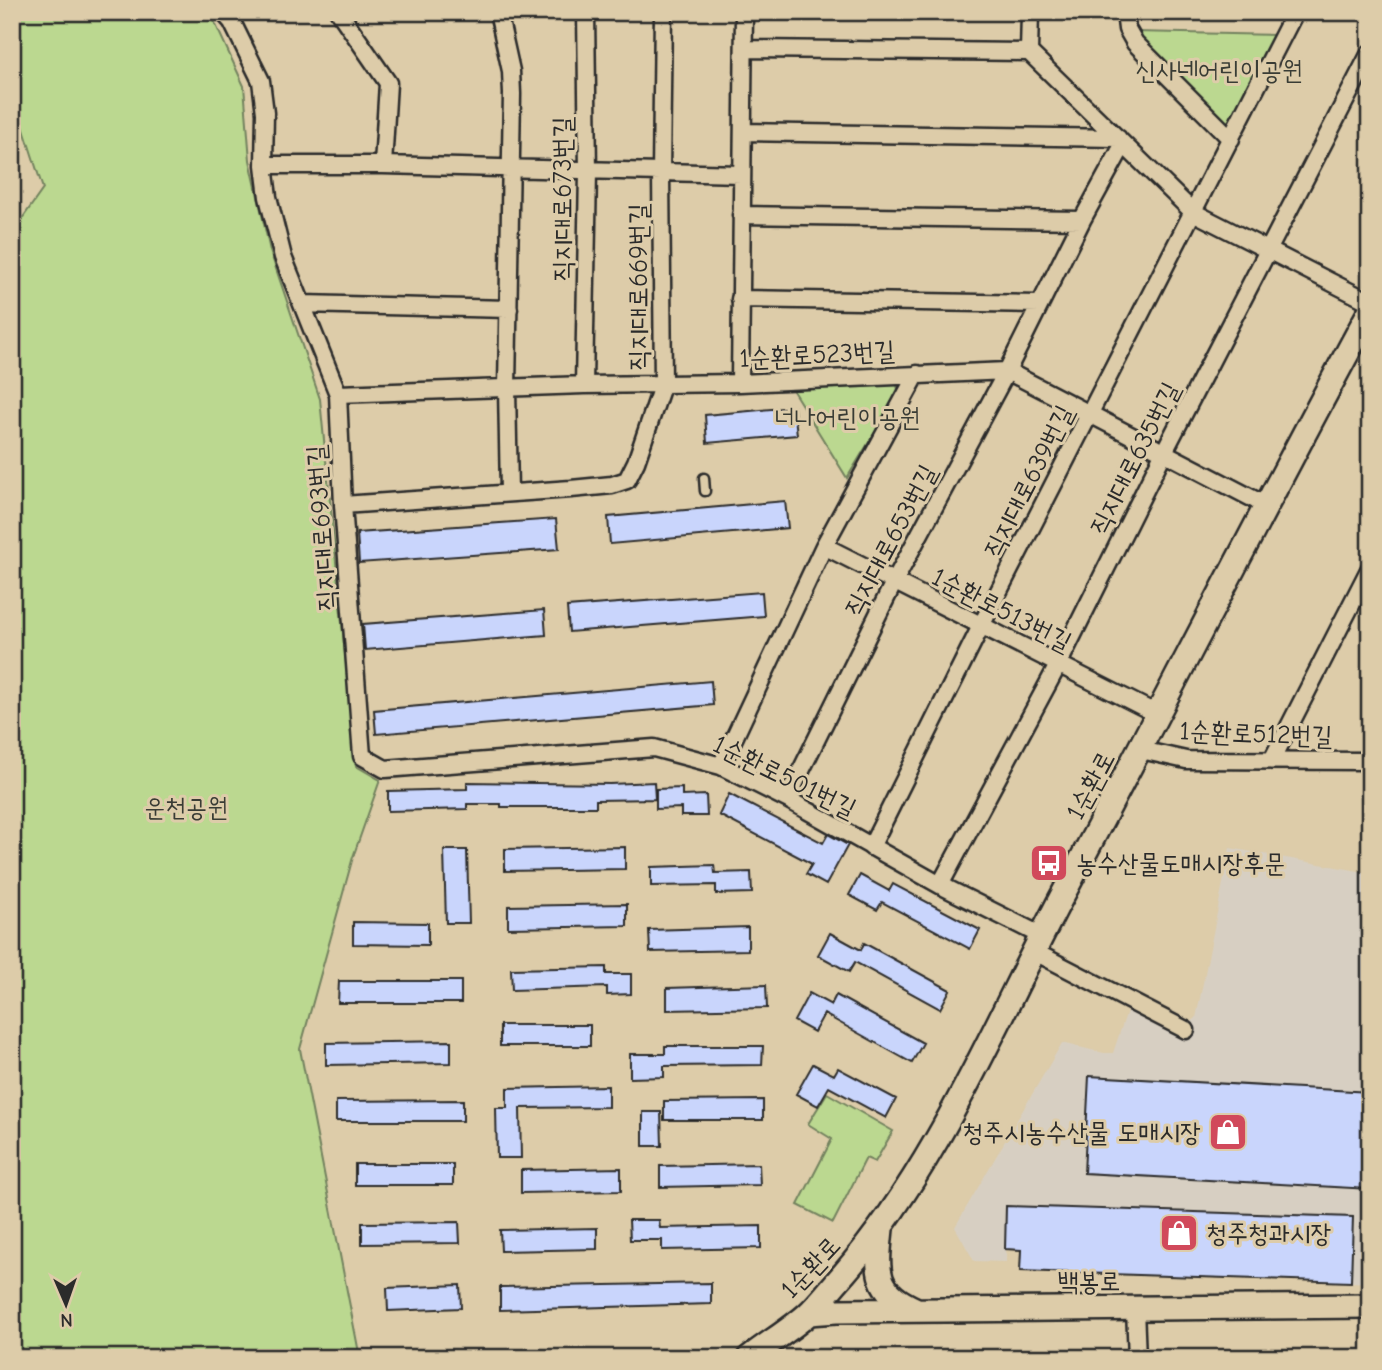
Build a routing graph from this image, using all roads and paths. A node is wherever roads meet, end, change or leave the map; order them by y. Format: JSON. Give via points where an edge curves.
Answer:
{"nodes":[{"id":1,"x":223,"y":12,"type":"edge"},
{"id":2,"x":339,"y":12,"type":"edge"},
{"id":3,"x":498,"y":12,"type":"edge"},
{"id":4,"x":586,"y":12,"type":"edge"},
{"id":5,"x":663,"y":12,"type":"edge"},
{"id":6,"x":744,"y":12,"type":"edge"},
{"id":7,"x":1030,"y":12,"type":"edge"},
{"id":8,"x":1125,"y":12,"type":"edge"},
{"id":9,"x":1295,"y":12,"type":"edge"},
{"id":10,"x":744,"y":49,"type":"junction"},
{"id":11,"x":1029,"y":52,"type":"junction"},
{"id":12,"x":1370,"y":53,"type":"edge"},
{"id":13,"x":743,"y":132,"type":"junction"},
{"id":14,"x":1231,"y":139,"type":"junction"},
{"id":15,"x":1121,"y":142,"type":"junction"},
{"id":16,"x":264,"y":165,"type":"junction"},
{"id":17,"x":383,"y":165,"type":"junction"},
{"id":18,"x":511,"y":170,"type":"junction"},
{"id":19,"x":587,"y":172,"type":"junction"},
{"id":20,"x":661,"y":173,"type":"junction"},
{"id":21,"x":741,"y":174,"type":"junction"},
{"id":22,"x":1193,"y":212,"type":"junction"},
{"id":23,"x":741,"y":215,"type":"junction"},
{"id":24,"x":1082,"y":220,"type":"junction"},
{"id":25,"x":1267,"y":252,"type":"junction"},
{"id":26,"x":740,"y":299,"type":"junction"},
{"id":27,"x":1370,"y":302,"type":"edge"},
{"id":28,"x":302,"y":304,"type":"junction"},
{"id":29,"x":1039,"y":304,"type":"junction"},
{"id":30,"x":509,"y":309,"type":"junction"},
{"id":31,"x":1370,"y":311,"type":"edge"},
{"id":32,"x":1007,"y":371,"type":"junction"},
{"id":33,"x":917,"y":374,"type":"junction"},
{"id":34,"x":663,"y":383,"type":"junction"},
{"id":35,"x":740,"y":383,"type":"junction"},
{"id":36,"x":584,"y":385,"type":"junction"},
{"id":37,"x":507,"y":388,"type":"junction"},
{"id":38,"x":338,"y":394,"type":"junction"},
{"id":39,"x":1091,"y":413,"type":"junction"},
{"id":40,"x":1164,"y":452,"type":"junction"},
{"id":41,"x":704,"y":478,"type":"dead end"},
{"id":42,"x":705,"y":491,"type":"dead end"},
{"id":43,"x":509,"y":492,"type":"junction"},
{"id":44,"x":343,"y":505,"type":"junction"},
{"id":45,"x":1265,"y":505,"type":"junction"},
{"id":46,"x":824,"y":546,"type":"junction"},
{"id":47,"x":1370,"y":568,"type":"edge"},
{"id":48,"x":894,"y":582,"type":"junction"},
{"id":49,"x":981,"y":626,"type":"junction"},
{"id":50,"x":1058,"y":665,"type":"junction"},
{"id":51,"x":1158,"y":715,"type":"junction"},
{"id":52,"x":1141,"y":750,"type":"junction"},
{"id":53,"x":362,"y":756,"type":"joint"},
{"id":54,"x":1272,"y":760,"type":"junction"},
{"id":55,"x":1370,"y":761,"type":"edge"},
{"id":56,"x":721,"y":766,"type":"junction"},
{"id":57,"x":787,"y":799,"type":"junction"},
{"id":58,"x":871,"y":847,"type":"junction"},
{"id":59,"x":940,"y":884,"type":"junction"},
{"id":60,"x":1038,"y":943,"type":"junction"},
{"id":61,"x":1186,"y":1030,"type":"dead end"},
{"id":62,"x":882,"y":1226,"type":"junction"},
{"id":63,"x":1370,"y":1306,"type":"edge"},
{"id":64,"x":1135,"y":1309,"type":"junction"},
{"id":65,"x":918,"y":1311,"type":"junction"},
{"id":66,"x":808,"y":1313,"type":"junction"},
{"id":67,"x":760,"y":1355,"type":"edge"},
{"id":68,"x":1137,"y":1358,"type":"edge"}],
"edges":[{"from":1,"to":16,"type":"street","name":"직지대로693번길","via":[[261,81]]},
{"from":2,"to":17,"type":"street","via":[[388,83]]},
{"from":3,"to":18,"type":"street","via":[[511,71]]},
{"from":4,"to":19,"type":"street","name":"직지대로673번길"},
{"from":5,"to":20,"type":"street","name":"직지대로669번길"},
{"from":6,"to":10,"type":"street"},
{"from":7,"to":11,"type":"street"},
{"from":8,"to":14,"type":"street","via":[[1131,36]]},
{"from":9,"to":14,"type":"street","name":"직지대로639번길"},
{"from":10,"to":11,"type":"street"},
{"from":10,"to":13,"type":"street"},
{"from":11,"to":15,"type":"street"},
{"from":12,"to":25,"type":"street","name":"직지대로635번길"},
{"from":13,"to":15,"type":"street"},
{"from":13,"to":21,"type":"street"},
{"from":14,"to":22,"type":"street","name":"직지대로639번길"},
{"from":15,"to":22,"type":"street"},
{"from":15,"to":24,"type":"street","name":"직지대로653번길"},
{"from":16,"to":17,"type":"street"},
{"from":16,"to":28,"type":"street","name":"직지대로693번길","via":[[283,257]]},
{"from":17,"to":18,"type":"street"},
{"from":18,"to":19,"type":"street"},
{"from":18,"to":30,"type":"street"},
{"from":19,"to":20,"type":"street"},
{"from":19,"to":36,"type":"street","name":"직지대로673번길"},
{"from":20,"to":21,"type":"street"},
{"from":20,"to":34,"type":"street","name":"직지대로669번길"},
{"from":21,"to":23,"type":"street"},
{"from":22,"to":25,"type":"street"},
{"from":22,"to":39,"type":"street","name":"직지대로639번길"},
{"from":23,"to":24,"type":"street"},
{"from":23,"to":26,"type":"street"},
{"from":24,"to":29,"type":"street","name":"직지대로653번길"},
{"from":25,"to":27,"type":"street"},
{"from":25,"to":40,"type":"street","name":"직지대로635번길"},
{"from":26,"to":29,"type":"street"},
{"from":26,"to":35,"type":"street"},
{"from":28,"to":30,"type":"street"},
{"from":28,"to":38,"type":"street","name":"직지대로693번길"},
{"from":29,"to":32,"type":"street","name":"직지대로653번길"},
{"from":30,"to":37,"type":"street"},
{"from":31,"to":45,"type":"street","name":"1순환로"},
{"from":32,"to":33,"type":"street","name":"1순환로523번길"},
{"from":32,"to":39,"type":"street","name":"1순환로523번길"},
{"from":32,"to":48,"type":"street","name":"직지대로653번길"},
{"from":33,"to":35,"type":"street","name":"1순환로523번길"},
{"from":33,"to":46,"type":"street"},
{"from":34,"to":35,"type":"street","name":"1순환로523번길"},
{"from":34,"to":36,"type":"street","name":"1순환로523번길"},
{"from":34,"to":43,"type":"street","name":"직지대로669번길","via":[[627,480]]},
{"from":36,"to":37,"type":"street","name":"1순환로523번길"},
{"from":37,"to":38,"type":"street","name":"1순환로523번길"},
{"from":37,"to":43,"type":"street"},
{"from":38,"to":44,"type":"street","name":"직지대로693번길"},
{"from":39,"to":40,"type":"street","name":"1순환로523번길"},
{"from":39,"to":49,"type":"street","name":"직지대로639번길"},
{"from":40,"to":45,"type":"street","name":"1순환로523번길"},
{"from":40,"to":50,"type":"street","name":"직지대로635번길"},
{"from":41,"to":42,"type":"lane"},
{"from":43,"to":44,"type":"street","name":"직지대로669번길"},
{"from":44,"to":53,"type":"street","name":"직지대로693번길"},
{"from":45,"to":51,"type":"street","name":"1순환로"},
{"from":46,"to":48,"type":"street","name":"1순환로513번길"},
{"from":46,"to":56,"type":"street"},
{"from":47,"to":54,"type":"street"},
{"from":48,"to":49,"type":"street","name":"1순환로513번길"},
{"from":48,"to":57,"type":"street","name":"직지대로653번길"},
{"from":49,"to":50,"type":"street","name":"1순환로513번길"},
{"from":49,"to":58,"type":"street","name":"직지대로639번길"},
{"from":50,"to":51,"type":"street","name":"1순환로513번길"},
{"from":50,"to":59,"type":"street","name":"직지대로635번길"},
{"from":51,"to":52,"type":"street","name":"1순환로"},
{"from":52,"to":54,"type":"street","name":"1순환로512번길","via":[[1185,760]]},
{"from":52,"to":60,"type":"street","name":"1순환로"},
{"from":53,"to":56,"type":"street","name":"1순환로501번길","via":[[385,769],[654,748]]},
{"from":54,"to":55,"type":"street","name":"1순환로512번길"},
{"from":56,"to":57,"type":"street","name":"1순환로501번길"},
{"from":57,"to":58,"type":"street","name":"1순환로501번길"},
{"from":58,"to":59,"type":"street","name":"1순환로501번길"},
{"from":59,"to":60,"type":"street","name":"1순환로501번길"},
{"from":60,"to":61,"type":"street","name":"1순환로501번길"},
{"from":60,"to":62,"type":"street","name":"1순환로","via":[[948,1119]]},
{"from":62,"to":65,"type":"street","via":[[878,1264],[882,1285]]},
{"from":62,"to":66,"type":"street","name":"1순환로"},
{"from":63,"to":64,"type":"street","name":"백봉로"},
{"from":64,"to":65,"type":"street","name":"백봉로"},
{"from":64,"to":68,"type":"street"},
{"from":65,"to":66,"type":"street","name":"백봉로"},
{"from":66,"to":67,"type":"street","name":"1순환로"}]}
